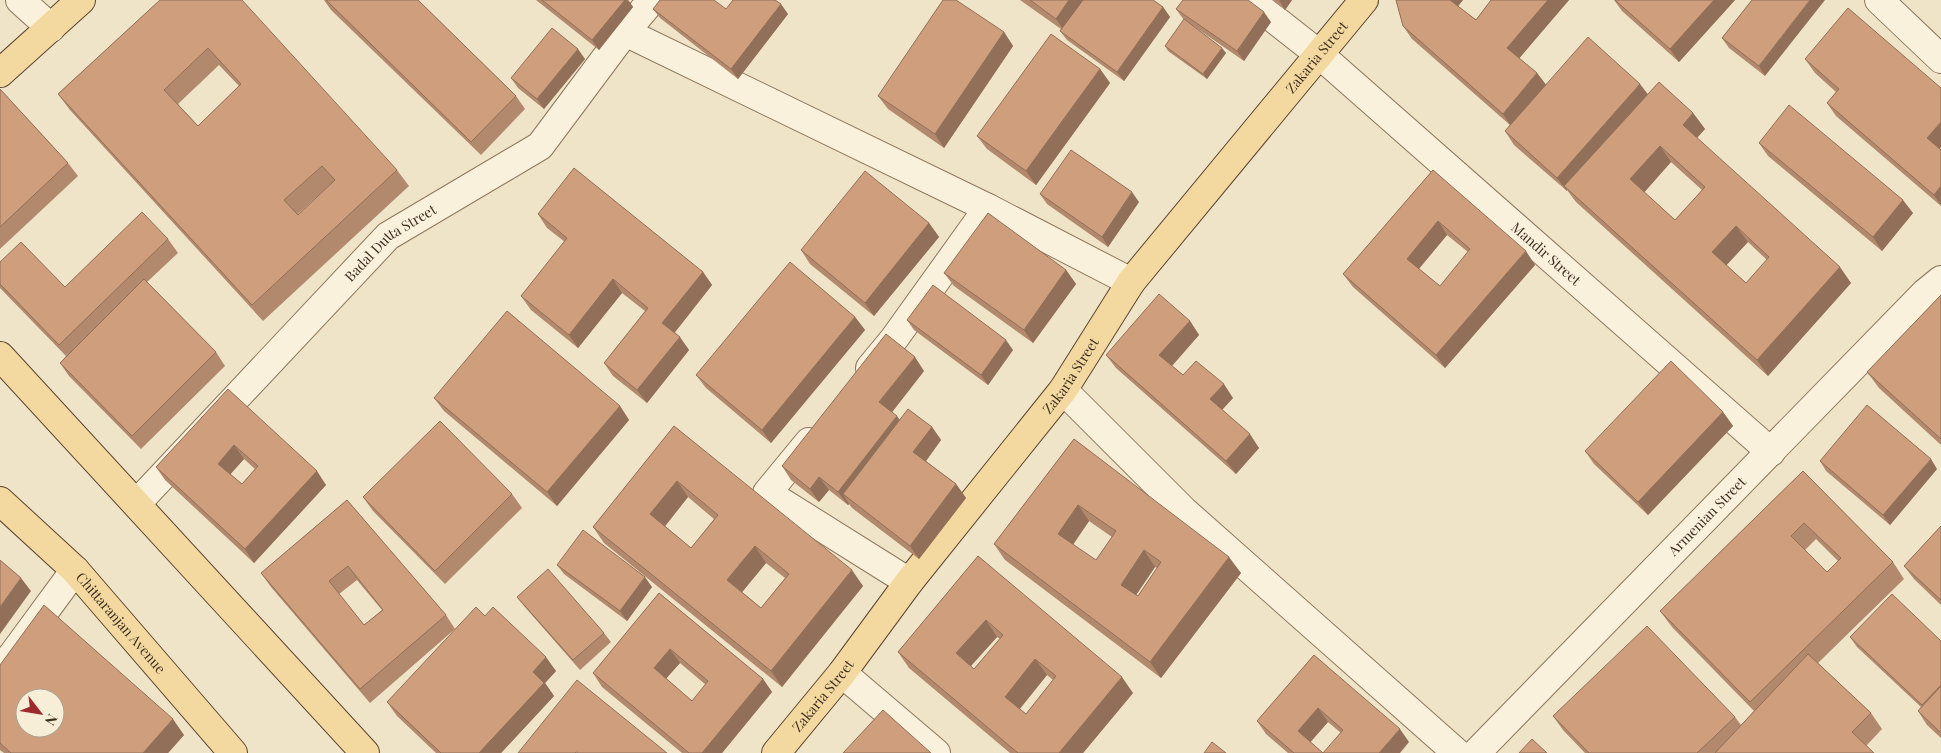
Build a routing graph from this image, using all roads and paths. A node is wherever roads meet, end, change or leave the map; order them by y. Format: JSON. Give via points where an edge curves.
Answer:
{"nodes":[{"id":1,"x":20,"y":0,"type":"edge"},
{"id":2,"x":81,"y":0,"type":"edge"},
{"id":3,"x":652,"y":0,"type":"edge"},
{"id":4,"x":1250,"y":0,"type":"edge"},
{"id":5,"x":1364,"y":0,"type":"edge"},
{"id":6,"x":1879,"y":0,"type":"edge"},
{"id":7,"x":51,"y":28,"type":"junction"},
{"id":8,"x":624,"y":32,"type":"junction"},
{"id":9,"x":1320,"y":55,"type":"junction"},
{"id":10,"x":1941,"y":59,"type":"edge"},
{"id":11,"x":0,"y":73,"type":"edge"},
{"id":12,"x":988,"y":208,"type":"junction"},
{"id":13,"x":1941,"y":280,"type":"edge"},
{"id":14,"x":1131,"y":282,"type":"junction"},
{"id":15,"x":0,"y":356,"type":"edge"},
{"id":16,"x":856,"y":385,"type":"edge"},
{"id":17,"x":1063,"y":390,"type":"junction"},
{"id":18,"x":824,"y":424,"type":"edge"},
{"id":19,"x":1771,"y":452,"type":"junction"},
{"id":20,"x":0,"y":501,"type":"edge"},
{"id":21,"x":137,"y":503,"type":"junction"},
{"id":22,"x":75,"y":570,"type":"junction"},
{"id":23,"x":909,"y":582,"type":"junction"},
{"id":24,"x":0,"y":672,"type":"edge"},
{"id":25,"x":842,"y":673,"type":"junction"},
{"id":26,"x":233,"y":753,"type":"edge"},
{"id":27,"x":365,"y":753,"type":"edge"},
{"id":28,"x":776,"y":753,"type":"edge"},
{"id":29,"x":936,"y":753,"type":"edge"},
{"id":30,"x":1457,"y":753,"type":"edge"},
{"id":31,"x":1476,"y":753,"type":"edge"}],
"edges":[{"from":1,"to":7,"type":"street"},
{"from":2,"to":7,"type":"main road"},
{"from":3,"to":8,"type":"street","name":"Badal Dutta Street"},
{"from":4,"to":9,"type":"street","name":"Mandir Street"},
{"from":5,"to":9,"type":"main road","name":"Zakaria Street"},
{"from":6,"to":10,"type":"street"},
{"from":7,"to":11,"type":"main road"},
{"from":8,"to":12,"type":"street"},
{"from":8,"to":21,"type":"street","name":"Badal Dutta Street","via":[[540,146],[388,236]]},
{"from":9,"to":14,"type":"main road","name":"Zakaria Street"},
{"from":9,"to":19,"type":"street","name":"Mandir Street"},
{"from":12,"to":14,"type":"street"},
{"from":12,"to":16,"type":"street","via":[[894,339]]},
{"from":13,"to":19,"type":"street","name":"Armenian Street"},
{"from":14,"to":17,"type":"main road","name":"Zakaria Street"},
{"from":15,"to":21,"type":"main road"},
{"from":17,"to":23,"type":"main road","name":"Zakaria Street"},
{"from":17,"to":30,"type":"street","via":[[1184,511]]},
{"from":18,"to":23,"type":"street","via":[[767,493]]},
{"from":19,"to":31,"type":"street","name":"Armenian Street"},
{"from":20,"to":22,"type":"main road","name":"Chittaranjan Avenue"},
{"from":21,"to":27,"type":"main road"},
{"from":22,"to":24,"type":"street"},
{"from":22,"to":26,"type":"main road","name":"Chittaranjan Avenue"},
{"from":23,"to":25,"type":"main road","name":"Zakaria Street"},
{"from":25,"to":28,"type":"main road","name":"Zakaria Street"},
{"from":25,"to":29,"type":"street"}]}
